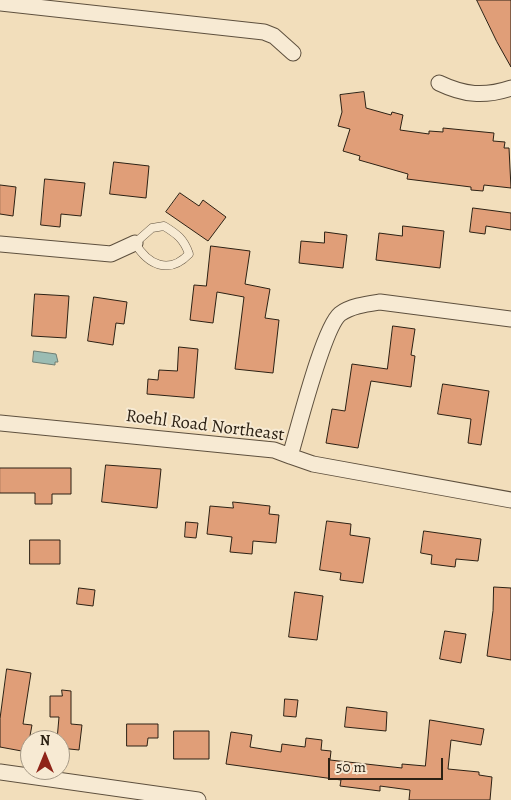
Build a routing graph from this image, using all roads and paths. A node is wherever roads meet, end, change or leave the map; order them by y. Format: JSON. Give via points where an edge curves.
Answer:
{"nodes":[{"id":1,"x":0,"y":3,"type":"edge"},
{"id":2,"x":293,"y":52,"type":"dead end"},
{"id":3,"x":439,"y":83,"type":"dead end"},
{"id":4,"x":511,"y":88,"type":"edge"},
{"id":5,"x":135,"y":243,"type":"junction"},
{"id":6,"x":0,"y":244,"type":"edge"},
{"id":7,"x":511,"y":319,"type":"edge"},
{"id":8,"x":0,"y":423,"type":"edge"},
{"id":9,"x":290,"y":456,"type":"junction"},
{"id":10,"x":511,"y":500,"type":"edge"},
{"id":11,"x":0,"y":772,"type":"edge"},
{"id":12,"x":198,"y":800,"type":"edge"}],
"edges":[{"from":1,"to":2,"type":"street","via":[[264,32]]},
{"from":3,"to":4,"type":"street","via":[[474,95]]},
{"from":5,"to":5,"type":"lane","via":[[152,228],[164,226],[178,234],[186,243],[189,254],[181,262],[152,263],[141,254]]},
{"from":5,"to":6,"type":"street","via":[[111,254]]},
{"from":7,"to":9,"type":"street","name":"Roehl Road Northeast","via":[[380,302],[360,305],[339,315],[327,333]]},
{"from":8,"to":9,"type":"street","name":"Roehl Road Northeast","via":[[274,450]]},
{"from":9,"to":10,"type":"street","via":[[313,464]]},
{"from":11,"to":12,"type":"street"}]}
